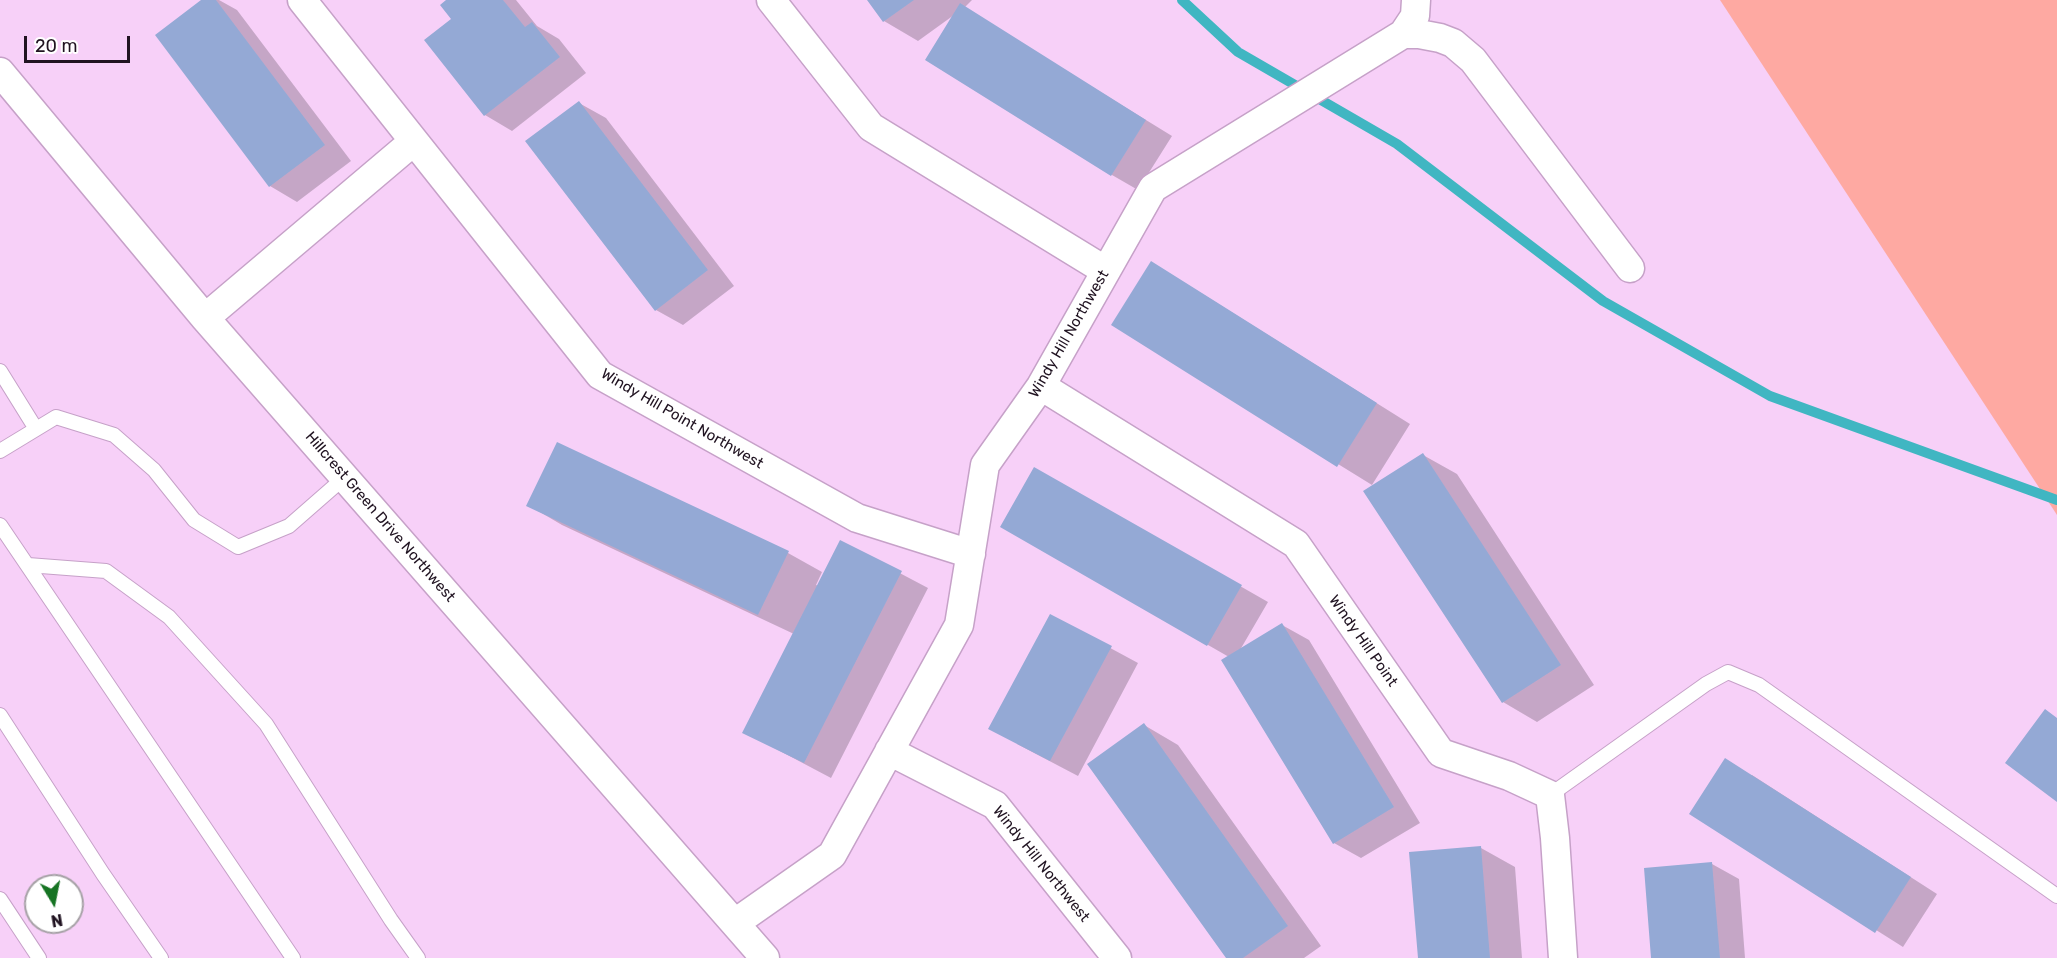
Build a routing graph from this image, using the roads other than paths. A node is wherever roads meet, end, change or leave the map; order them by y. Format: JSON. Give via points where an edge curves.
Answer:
{"nodes":[{"id":1,"x":302,"y":0,"type":"edge"},
{"id":2,"x":771,"y":0,"type":"edge"},
{"id":3,"x":1416,"y":0,"type":"edge"},
{"id":4,"x":1403,"y":33,"type":"junction"},
{"id":5,"x":0,"y":72,"type":"edge"},
{"id":6,"x":414,"y":141,"type":"junction"},
{"id":7,"x":1630,"y":268,"type":"dead end"},
{"id":8,"x":1106,"y":271,"type":"junction"},
{"id":9,"x":205,"y":318,"type":"junction"},
{"id":10,"x":0,"y":371,"type":"edge"},
{"id":11,"x":1041,"y":386,"type":"junction"},
{"id":12,"x":36,"y":429,"type":"junction"},
{"id":13,"x":0,"y":451,"type":"edge"},
{"id":14,"x":345,"y":477,"type":"junction"},
{"id":15,"x":0,"y":525,"type":"edge"},
{"id":16,"x":970,"y":554,"type":"junction"},
{"id":17,"x":28,"y":565,"type":"junction"},
{"id":18,"x":0,"y":715,"type":"edge"},
{"id":19,"x":889,"y":751,"type":"junction"},
{"id":20,"x":1550,"y":795,"type":"junction"},
{"id":21,"x":2057,"y":897,"type":"edge"},
{"id":22,"x":0,"y":899,"type":"edge"},
{"id":23,"x":735,"y":923,"type":"junction"},
{"id":24,"x":39,"y":958,"type":"edge"},
{"id":25,"x":161,"y":958,"type":"edge"},
{"id":26,"x":293,"y":958,"type":"edge"},
{"id":27,"x":418,"y":958,"type":"edge"},
{"id":28,"x":765,"y":958,"type":"edge"},
{"id":29,"x":1117,"y":958,"type":"edge"},
{"id":30,"x":1563,"y":958,"type":"edge"}],
"edges":[{"from":1,"to":6,"type":"street","name":"Windy Hill Point Northwest"},
{"from":2,"to":8,"type":"street","via":[[871,127]]},
{"from":3,"to":4,"type":"street","via":[[1415,16]]},
{"from":4,"to":7,"type":"street","via":[[1453,43],[1473,60]]},
{"from":4,"to":8,"type":"street","name":"Windy Hill Northwest","via":[[1153,188]]},
{"from":5,"to":9,"type":"street","name":"Hillcrest Green Drive Northwest"},
{"from":6,"to":9,"type":"street"},
{"from":6,"to":16,"type":"street","name":"Windy Hill Point Northwest","via":[[600,375],[856,518]]},
{"from":8,"to":11,"type":"street","name":"Windy Hill Northwest"},
{"from":9,"to":14,"type":"street","name":"Hillcrest Green Drive Northwest"},
{"from":10,"to":12,"type":"lane"},
{"from":11,"to":16,"type":"street","name":"Windy Hill Northwest","via":[[985,465]]},
{"from":11,"to":20,"type":"street","name":"Windy Hill Point","via":[[1296,544],[1441,753]]},
{"from":12,"to":13,"type":"lane"},
{"from":12,"to":14,"type":"lane","via":[[56,417],[114,435],[154,470],[194,520],[238,548],[289,526]]},
{"from":14,"to":23,"type":"street","name":"Hillcrest Green Drive Northwest"},
{"from":15,"to":17,"type":"lane"},
{"from":16,"to":19,"type":"street","name":"Windy Hill Northwest","via":[[959,626]]},
{"from":17,"to":26,"type":"lane"},
{"from":17,"to":27,"type":"lane","via":[[106,571],[169,617],[266,724]]},
{"from":18,"to":25,"type":"lane"},
{"from":19,"to":23,"type":"street","name":"Windy Hill Northwest","via":[[832,855]]},
{"from":19,"to":29,"type":"street","name":"Windy Hill Northwest","via":[[995,805]]},
{"from":20,"to":21,"type":"lane","via":[[1728,672],[1759,685]]},
{"from":20,"to":30,"type":"street"},
{"from":22,"to":24,"type":"lane"},
{"from":23,"to":28,"type":"street","name":"Hillcrest Green Drive Northwest"}]}
